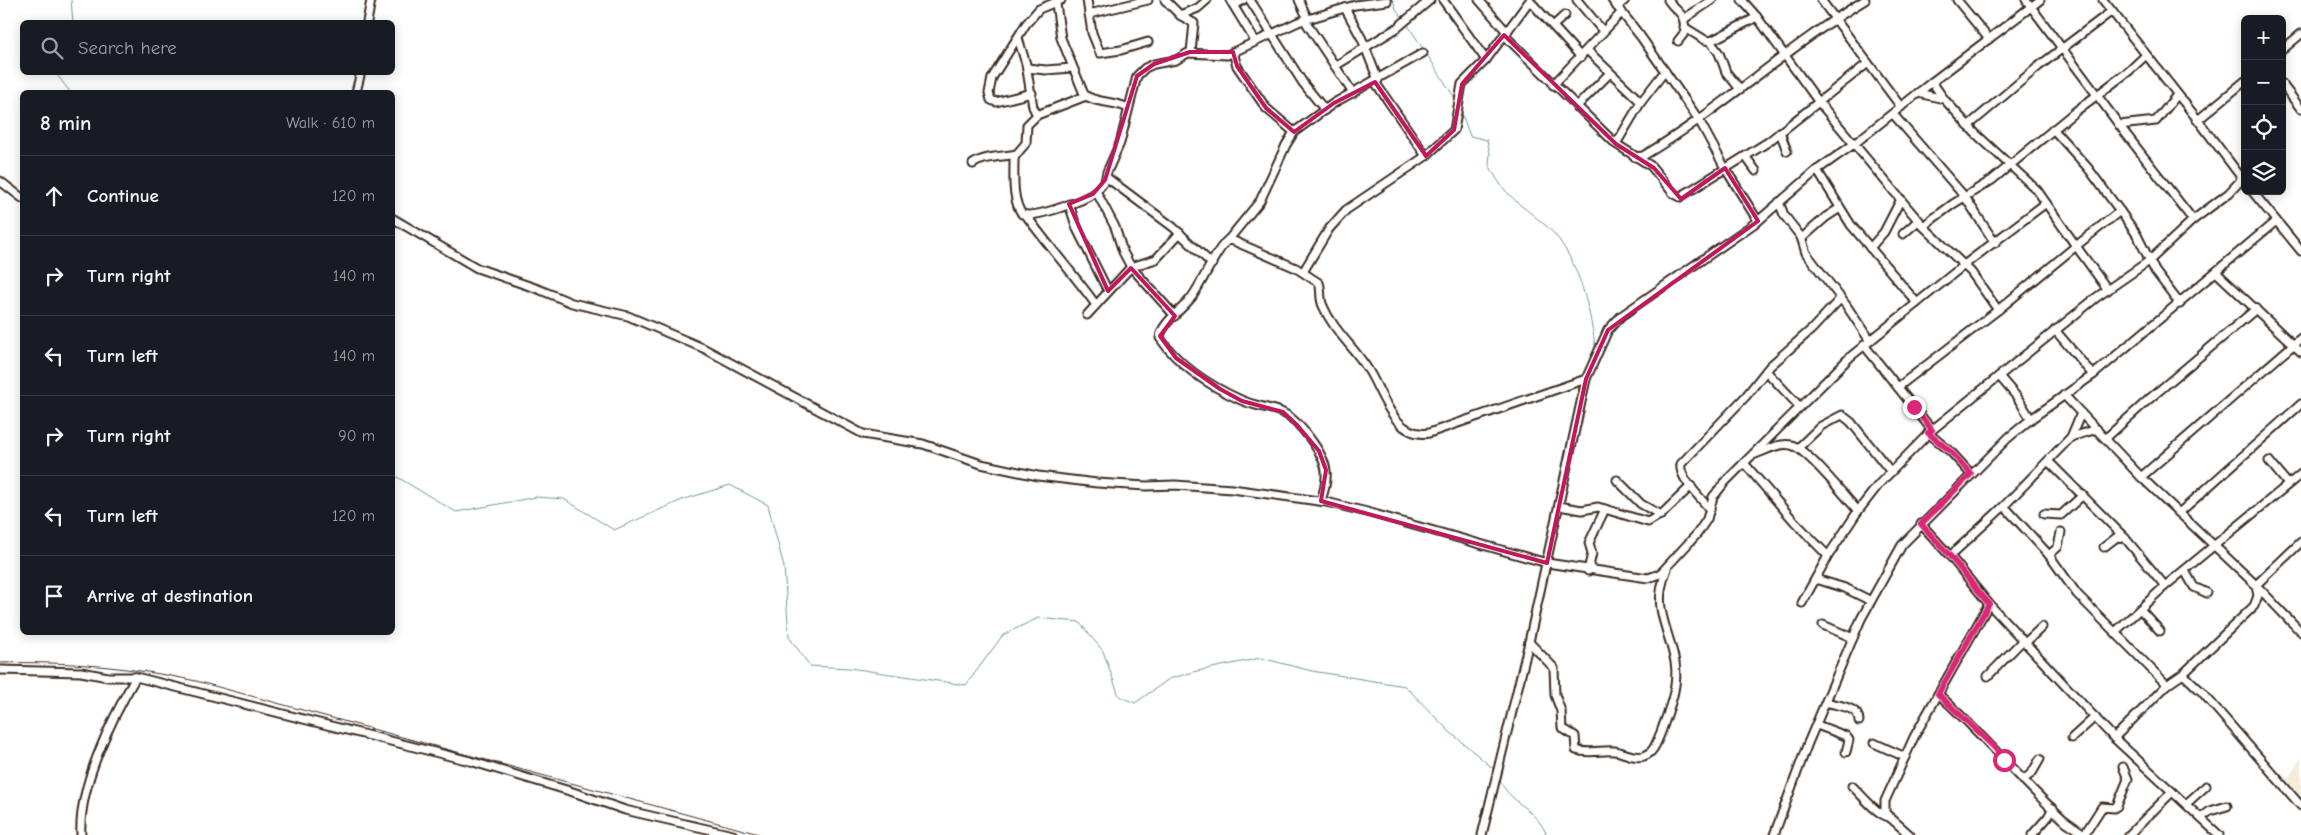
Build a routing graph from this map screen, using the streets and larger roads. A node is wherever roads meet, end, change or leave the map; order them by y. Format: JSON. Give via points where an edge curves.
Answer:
{"nodes":[{"id":1,"x":371,"y":0,"type":"edge"},
{"id":2,"x":1087,"y":0,"type":"edge"},
{"id":3,"x":1148,"y":0,"type":"edge"},
{"id":4,"x":1166,"y":0,"type":"edge"},
{"id":5,"x":1207,"y":0,"type":"edge"},
{"id":6,"x":1243,"y":0,"type":"edge"},
{"id":7,"x":1250,"y":0,"type":"edge"},
{"id":8,"x":1298,"y":0,"type":"edge"},
{"id":9,"x":1430,"y":0,"type":"edge"},
{"id":10,"x":1443,"y":0,"type":"edge"},
{"id":11,"x":1478,"y":0,"type":"edge"},
{"id":12,"x":1576,"y":0,"type":"edge"},
{"id":13,"x":1612,"y":0,"type":"edge"},
{"id":14,"x":1625,"y":0,"type":"edge"},
{"id":15,"x":1668,"y":0,"type":"edge"},
{"id":16,"x":1712,"y":0,"type":"edge"},
{"id":17,"x":1742,"y":0,"type":"edge"},
{"id":18,"x":1821,"y":0,"type":"edge"},
{"id":19,"x":1865,"y":0,"type":"edge"},
{"id":20,"x":1958,"y":0,"type":"edge"},
{"id":21,"x":2026,"y":0,"type":"edge"},
{"id":22,"x":2040,"y":0,"type":"edge"},
{"id":23,"x":2103,"y":0,"type":"edge"},
{"id":24,"x":1387,"y":1,"type":"dead end"},
{"id":25,"x":1528,"y":1,"type":"edge"},
{"id":26,"x":1058,"y":2,"type":"edge"},
{"id":27,"x":1233,"y":2,"type":"edge"},
{"id":28,"x":2031,"y":7,"type":"junction"},
{"id":29,"x":1345,"y":8,"type":"junction"},
{"id":30,"x":1620,"y":10,"type":"junction"},
{"id":31,"x":2112,"y":11,"type":"junction"},
{"id":32,"x":1089,"y":14,"type":"junction"},
{"id":33,"x":1180,"y":15,"type":"junction"},
{"id":34,"x":1565,"y":15,"type":"dead end"},
{"id":35,"x":1757,"y":17,"type":"junction"},
{"id":36,"x":1834,"y":18,"type":"junction"},
{"id":37,"x":368,"y":20,"type":"edge"},
{"id":38,"x":1306,"y":20,"type":"junction"},
{"id":39,"x":1684,"y":23,"type":"junction"},
{"id":40,"x":1553,"y":26,"type":"junction"},
{"id":41,"x":1604,"y":31,"type":"junction"},
{"id":42,"x":1505,"y":33,"type":"junction"},
{"id":43,"x":2301,"y":34,"type":"edge"},
{"id":44,"x":1272,"y":35,"type":"junction"},
{"id":45,"x":1018,"y":38,"type":"junction"},
{"id":46,"x":1989,"y":39,"type":"junction"},
{"id":47,"x":1255,"y":41,"type":"junction"},
{"id":48,"x":1678,"y":41,"type":"dead end"},
{"id":49,"x":1148,"y":42,"type":"dead end"},
{"id":50,"x":1710,"y":42,"type":"junction"},
{"id":51,"x":2286,"y":47,"type":"edge"},
{"id":52,"x":1364,"y":48,"type":"junction"},
{"id":53,"x":2064,"y":48,"type":"junction"},
{"id":54,"x":1588,"y":50,"type":"junction"},
{"id":55,"x":1191,"y":52,"type":"junction"},
{"id":56,"x":1233,"y":52,"type":"junction"},
{"id":57,"x":1423,"y":53,"type":"dead end"},
{"id":58,"x":2146,"y":55,"type":"junction"},
{"id":59,"x":1784,"y":56,"type":"junction"},
{"id":60,"x":1581,"y":57,"type":"junction"},
{"id":61,"x":1486,"y":60,"type":"junction"},
{"id":62,"x":1868,"y":63,"type":"junction"},
{"id":63,"x":1335,"y":66,"type":"junction"},
{"id":64,"x":1027,"y":68,"type":"junction"},
{"id":65,"x":1072,"y":68,"type":"junction"},
{"id":66,"x":1665,"y":71,"type":"junction"},
{"id":67,"x":1610,"y":73,"type":"junction"},
{"id":68,"x":360,"y":75,"type":"edge"},
{"id":69,"x":1376,"y":81,"type":"junction"},
{"id":70,"x":1932,"y":82,"type":"junction"},
{"id":71,"x":2241,"y":84,"type":"edge"},
{"id":72,"x":1553,"y":85,"type":"junction"},
{"id":73,"x":1740,"y":89,"type":"junction"},
{"id":74,"x":2286,"y":89,"type":"edge"},
{"id":75,"x":356,"y":90,"type":"edge"},
{"id":76,"x":1032,"y":93,"type":"junction"},
{"id":77,"x":1353,"y":93,"type":"junction"},
{"id":78,"x":1918,"y":93,"type":"junction"},
{"id":79,"x":2097,"y":95,"type":"junction"},
{"id":80,"x":2177,"y":95,"type":"junction"},
{"id":81,"x":1086,"y":96,"type":"junction"},
{"id":82,"x":1944,"y":99,"type":"junction"},
{"id":83,"x":1818,"y":101,"type":"junction"},
{"id":84,"x":1641,"y":102,"type":"junction"},
{"id":85,"x":1576,"y":107,"type":"junction"},
{"id":86,"x":1901,"y":107,"type":"junction"},
{"id":87,"x":1128,"y":108,"type":"junction"},
{"id":88,"x":2301,"y":109,"type":"edge"},
{"id":89,"x":1324,"y":110,"type":"junction"},
{"id":90,"x":1893,"y":114,"type":"junction"},
{"id":91,"x":1037,"y":115,"type":"junction"},
{"id":92,"x":1699,"y":120,"type":"junction"},
{"id":93,"x":2198,"y":120,"type":"junction"},
{"id":94,"x":2119,"y":125,"type":"junction"},
{"id":95,"x":1968,"y":126,"type":"junction"},
{"id":96,"x":2053,"y":129,"type":"junction"},
{"id":97,"x":1294,"y":132,"type":"junction"},
{"id":98,"x":1780,"y":132,"type":"junction"},
{"id":99,"x":1616,"y":144,"type":"junction"},
{"id":100,"x":1854,"y":144,"type":"junction"},
{"id":101,"x":1787,"y":151,"type":"dead end"},
{"id":102,"x":1017,"y":154,"type":"junction"},
{"id":103,"x":1426,"y":156,"type":"junction"},
{"id":104,"x":1635,"y":157,"type":"junction"},
{"id":105,"x":1746,"y":157,"type":"junction"},
{"id":106,"x":973,"y":164,"type":"dead end"},
{"id":107,"x":2008,"y":164,"type":"junction"},
{"id":108,"x":1725,"y":168,"type":"junction"},
{"id":109,"x":1817,"y":170,"type":"junction"},
{"id":110,"x":1756,"y":171,"type":"dead end"},
{"id":111,"x":1107,"y":178,"type":"junction"},
{"id":112,"x":2241,"y":178,"type":"edge"},
{"id":113,"x":0,"y":181,"type":"edge"},
{"id":114,"x":2241,"y":183,"type":"edge"},
{"id":115,"x":1096,"y":191,"type":"junction"},
{"id":116,"x":2255,"y":195,"type":"edge"},
{"id":117,"x":20,"y":196,"type":"edge"},
{"id":118,"x":1965,"y":197,"type":"junction"},
{"id":119,"x":1901,"y":199,"type":"junction"},
{"id":120,"x":1779,"y":202,"type":"junction"},
{"id":121,"x":2046,"y":203,"type":"junction"},
{"id":122,"x":1069,"y":204,"type":"junction"},
{"id":123,"x":1840,"y":208,"type":"junction"},
{"id":124,"x":2187,"y":209,"type":"junction"},
{"id":125,"x":2206,"y":210,"type":"junction"},
{"id":126,"x":2120,"y":211,"type":"junction"},
{"id":127,"x":1026,"y":215,"type":"junction"},
{"id":128,"x":395,"y":220,"type":"edge"},
{"id":129,"x":2194,"y":220,"type":"junction"},
{"id":130,"x":1758,"y":221,"type":"junction"},
{"id":131,"x":2276,"y":221,"type":"junction"},
{"id":132,"x":1921,"y":223,"type":"junction"},
{"id":133,"x":1180,"y":233,"type":"junction"},
{"id":134,"x":1903,"y":234,"type":"dead end"},
{"id":135,"x":1802,"y":238,"type":"junction"},
{"id":136,"x":1229,"y":239,"type":"junction"},
{"id":137,"x":1994,"y":243,"type":"junction"},
{"id":138,"x":2076,"y":246,"type":"junction"},
{"id":139,"x":1870,"y":248,"type":"junction"},
{"id":140,"x":2301,"y":251,"type":"edge"},
{"id":141,"x":2149,"y":261,"type":"junction"},
{"id":142,"x":1212,"y":264,"type":"junction"},
{"id":143,"x":1964,"y":265,"type":"junction"},
{"id":144,"x":1131,"y":268,"type":"junction"},
{"id":145,"x":1303,"y":272,"type":"junction"},
{"id":146,"x":2216,"y":272,"type":"junction"},
{"id":147,"x":2108,"y":290,"type":"junction"},
{"id":148,"x":1108,"y":292,"type":"junction"},
{"id":149,"x":1841,"y":298,"type":"junction"},
{"id":150,"x":1917,"y":302,"type":"junction"},
{"id":151,"x":2180,"y":304,"type":"junction"},
{"id":152,"x":1096,"y":305,"type":"junction"},
{"id":153,"x":2256,"y":309,"type":"junction"},
{"id":154,"x":1998,"y":310,"type":"junction"},
{"id":155,"x":1087,"y":315,"type":"dead end"},
{"id":156,"x":1175,"y":316,"type":"junction"},
{"id":157,"x":2055,"y":330,"type":"junction"},
{"id":158,"x":2301,"y":338,"type":"edge"},
{"id":159,"x":1867,"y":343,"type":"junction"},
{"id":160,"x":2294,"y":345,"type":"junction"},
{"id":161,"x":2301,"y":352,"type":"edge"},
{"id":162,"x":1766,"y":371,"type":"junction"},
{"id":163,"x":2093,"y":375,"type":"junction"},
{"id":164,"x":1999,"y":376,"type":"junction"},
{"id":165,"x":1586,"y":379,"type":"junction"},
{"id":166,"x":1898,"y":387,"type":"junction"},
{"id":167,"x":2064,"y":395,"type":"junction"},
{"id":168,"x":2301,"y":404,"type":"edge"},
{"id":169,"x":1800,"y":407,"type":"junction"},
{"id":170,"x":2080,"y":413,"type":"junction"},
{"id":171,"x":2031,"y":419,"type":"junction"},
{"id":172,"x":2097,"y":429,"type":"junction"},
{"id":173,"x":1930,"y":431,"type":"junction"},
{"id":174,"x":2071,"y":437,"type":"junction"},
{"id":175,"x":2106,"y":438,"type":"junction"},
{"id":176,"x":1798,"y":448,"type":"junction"},
{"id":177,"x":1751,"y":455,"type":"junction"},
{"id":178,"x":2049,"y":462,"type":"junction"},
{"id":179,"x":2269,"y":462,"type":"dead end"},
{"id":180,"x":1744,"y":463,"type":"junction"},
{"id":181,"x":1891,"y":472,"type":"junction"},
{"id":182,"x":1971,"y":474,"type":"junction"},
{"id":183,"x":2301,"y":474,"type":"edge"},
{"id":184,"x":2141,"y":477,"type":"junction"},
{"id":185,"x":1617,"y":480,"type":"dead end"},
{"id":186,"x":2288,"y":484,"type":"junction"},
{"id":187,"x":1691,"y":486,"type":"junction"},
{"id":188,"x":2083,"y":495,"type":"junction"},
{"id":189,"x":1321,"y":501,"type":"junction"},
{"id":190,"x":1559,"y":506,"type":"junction"},
{"id":191,"x":2004,"y":506,"type":"junction"},
{"id":192,"x":1606,"y":510,"type":"junction"},
{"id":193,"x":1710,"y":510,"type":"junction"},
{"id":194,"x":1858,"y":511,"type":"junction"},
{"id":195,"x":2179,"y":513,"type":"junction"},
{"id":196,"x":2044,"y":514,"type":"dead end"},
{"id":197,"x":1661,"y":515,"type":"junction"},
{"id":198,"x":1921,"y":524,"type":"junction"},
{"id":199,"x":2061,"y":532,"type":"dead end"},
{"id":200,"x":2125,"y":538,"type":"junction"},
{"id":201,"x":2301,"y":542,"type":"edge"},
{"id":202,"x":2213,"y":546,"type":"junction"},
{"id":203,"x":2104,"y":547,"type":"dead end"},
{"id":204,"x":2049,"y":554,"type":"junction"},
{"id":205,"x":1828,"y":556,"type":"junction"},
{"id":206,"x":1950,"y":556,"type":"junction"},
{"id":207,"x":1547,"y":563,"type":"junction"},
{"id":208,"x":1668,"y":566,"type":"junction"},
{"id":209,"x":1588,"y":571,"type":"junction"},
{"id":210,"x":2185,"y":571,"type":"junction"},
{"id":211,"x":1816,"y":579,"type":"junction"},
{"id":212,"x":2256,"y":585,"type":"junction"},
{"id":213,"x":2165,"y":586,"type":"junction"},
{"id":214,"x":2207,"y":594,"type":"dead end"},
{"id":215,"x":2267,"y":598,"type":"junction"},
{"id":216,"x":1871,"y":600,"type":"junction"},
{"id":217,"x":2256,"y":602,"type":"junction"},
{"id":218,"x":1802,"y":604,"type":"dead end"},
{"id":219,"x":1989,"y":604,"type":"junction"},
{"id":220,"x":2140,"y":610,"type":"junction"},
{"id":221,"x":1823,"y":625,"type":"dead end"},
{"id":222,"x":2042,"y":627,"type":"dead end"},
{"id":223,"x":2300,"y":628,"type":"edge"},
{"id":224,"x":2116,"y":631,"type":"junction"},
{"id":225,"x":2160,"y":631,"type":"dead end"},
{"id":226,"x":1853,"y":638,"type":"junction"},
{"id":227,"x":1529,"y":642,"type":"junction"},
{"id":228,"x":2023,"y":642,"type":"junction"},
{"id":229,"x":0,"y":670,"type":"edge"},
{"id":230,"x":2183,"y":674,"type":"junction"},
{"id":231,"x":1988,"y":676,"type":"dead end"},
{"id":232,"x":136,"y":677,"type":"junction"},
{"id":233,"x":2167,"y":685,"type":"junction"},
{"id":234,"x":1938,"y":694,"type":"junction"},
{"id":235,"x":1826,"y":702,"type":"junction"},
{"id":236,"x":2095,"y":716,"type":"junction"},
{"id":237,"x":1859,"y":721,"type":"dead end"},
{"id":238,"x":1817,"y":725,"type":"junction"},
{"id":239,"x":2072,"y":738,"type":"dead end"},
{"id":240,"x":2114,"y":738,"type":"junction"},
{"id":241,"x":1874,"y":744,"type":"dead end"},
{"id":242,"x":1846,"y":752,"type":"dead end"},
{"id":243,"x":1905,"y":756,"type":"junction"},
{"id":244,"x":2040,"y":759,"type":"dead end"},
{"id":245,"x":2123,"y":767,"type":"dead end"},
{"id":246,"x":2023,"y":780,"type":"junction"},
{"id":247,"x":1852,"y":786,"type":"dead end"},
{"id":248,"x":2206,"y":786,"type":"dead end"},
{"id":249,"x":2172,"y":792,"type":"junction"},
{"id":250,"x":2186,"y":804,"type":"junction"},
{"id":251,"x":2227,"y":806,"type":"dead end"},
{"id":252,"x":2301,"y":806,"type":"edge"},
{"id":253,"x":2053,"y":808,"type":"junction"},
{"id":254,"x":1889,"y":817,"type":"junction"},
{"id":255,"x":2201,"y":818,"type":"junction"},
{"id":256,"x":81,"y":835,"type":"edge"},
{"id":257,"x":733,"y":835,"type":"edge"},
{"id":258,"x":1482,"y":835,"type":"edge"},
{"id":259,"x":1774,"y":835,"type":"edge"},
{"id":260,"x":1910,"y":835,"type":"edge"},
{"id":261,"x":2032,"y":835,"type":"edge"},
{"id":262,"x":2084,"y":835,"type":"edge"},
{"id":263,"x":2129,"y":835,"type":"edge"},
{"id":264,"x":2219,"y":835,"type":"edge"}],
"edges":[{"from":1,"to":37,"type":"street"},
{"from":2,"to":32,"type":"street"},
{"from":3,"to":32,"type":"street"},
{"from":4,"to":33,"type":"street"},
{"from":5,"to":33,"type":"street"},
{"from":6,"to":27,"type":"street"},
{"from":7,"to":44,"type":"street"},
{"from":8,"to":38,"type":"street"},
{"from":9,"to":52,"type":"street","via":[[1397,28]]},
{"from":10,"to":61,"type":"street"},
{"from":11,"to":42,"type":"street"},
{"from":12,"to":41,"type":"street"},
{"from":13,"to":30,"type":"street"},
{"from":14,"to":30,"type":"street"},
{"from":15,"to":39,"type":"street","via":[[1680,12]]},
{"from":16,"to":39,"type":"street"},
{"from":17,"to":35,"type":"street"},
{"from":18,"to":36,"type":"street"},
{"from":19,"to":36,"type":"street"},
{"from":20,"to":46,"type":"street"},
{"from":21,"to":28,"type":"street"},
{"from":22,"to":28,"type":"street"},
{"from":23,"to":31,"type":"street"},
{"from":24,"to":29,"type":"street"},
{"from":25,"to":40,"type":"street"},
{"from":25,"to":42,"type":"street"},
{"from":26,"to":45,"type":"street","via":[[1036,12]]},
{"from":26,"to":65,"type":"street","via":[[1061,38]]},
{"from":27,"to":47,"type":"street"},
{"from":28,"to":46,"type":"street"},
{"from":28,"to":53,"type":"street"},
{"from":29,"to":38,"type":"street"},
{"from":29,"to":52,"type":"street"},
{"from":30,"to":41,"type":"street"},
{"from":30,"to":66,"type":"street"},
{"from":31,"to":53,"type":"street"},
{"from":31,"to":58,"type":"street"},
{"from":32,"to":49,"type":"street","via":[[1100,53]]},
{"from":33,"to":55,"type":"street","via":[[1195,24]]},
{"from":34,"to":40,"type":"street"},
{"from":35,"to":50,"type":"street"},
{"from":35,"to":59,"type":"street"},
{"from":36,"to":59,"type":"street"},
{"from":36,"to":62,"type":"street"},
{"from":38,"to":44,"type":"street"},
{"from":38,"to":63,"type":"street"},
{"from":39,"to":48,"type":"street","via":[[1684,33]]},
{"from":39,"to":50,"type":"street"},
{"from":40,"to":60,"type":"street"},
{"from":41,"to":54,"type":"street"},
{"from":42,"to":61,"type":"street"},
{"from":42,"to":72,"type":"street"},
{"from":43,"to":51,"type":"street"},
{"from":44,"to":47,"type":"street"},
{"from":44,"to":89,"type":"street"},
{"from":45,"to":64,"type":"street"},
{"from":45,"to":76,"type":"street","via":[[992,78],[989,96],[996,102]]},
{"from":46,"to":70,"type":"street"},
{"from":47,"to":56,"type":"street"},
{"from":50,"to":73,"type":"street","via":[[1719,53],[1726,72]]},
{"from":52,"to":63,"type":"street"},
{"from":52,"to":69,"type":"street"},
{"from":53,"to":79,"type":"street"},
{"from":53,"to":95,"type":"street"},
{"from":54,"to":60,"type":"street"},
{"from":54,"to":67,"type":"street"},
{"from":55,"to":56,"type":"street","via":[[1227,55]]},
{"from":55,"to":87,"type":"street","via":[[1141,71]]},
{"from":56,"to":97,"type":"street","via":[[1237,66],[1266,108]]},
{"from":57,"to":69,"type":"street"},
{"from":58,"to":79,"type":"street"},
{"from":58,"to":80,"type":"street"},
{"from":59,"to":73,"type":"street"},
{"from":59,"to":83,"type":"street"},
{"from":60,"to":72,"type":"street"},
{"from":61,"to":103,"type":"street","via":[[1460,88],[1454,130]]},
{"from":62,"to":83,"type":"street"},
{"from":62,"to":86,"type":"street"},
{"from":63,"to":77,"type":"street"},
{"from":64,"to":65,"type":"street"},
{"from":64,"to":76,"type":"street"},
{"from":65,"to":81,"type":"street"},
{"from":66,"to":84,"type":"street"},
{"from":66,"to":92,"type":"street"},
{"from":67,"to":84,"type":"street"},
{"from":67,"to":85,"type":"street"},
{"from":68,"to":75,"type":"street"},
{"from":69,"to":77,"type":"street"},
{"from":69,"to":103,"type":"street"},
{"from":70,"to":78,"type":"street"},
{"from":70,"to":82,"type":"street"},
{"from":71,"to":93,"type":"street"},
{"from":72,"to":85,"type":"street"},
{"from":73,"to":92,"type":"street"},
{"from":74,"to":88,"type":"street"},
{"from":76,"to":91,"type":"street"},
{"from":77,"to":89,"type":"street"},
{"from":78,"to":82,"type":"street"},
{"from":78,"to":86,"type":"street"},
{"from":79,"to":94,"type":"street"},
{"from":79,"to":96,"type":"street"},
{"from":80,"to":93,"type":"street"},
{"from":80,"to":94,"type":"street","via":[[2156,121]]},
{"from":81,"to":87,"type":"street"},
{"from":81,"to":91,"type":"street"},
{"from":82,"to":95,"type":"street"},
{"from":83,"to":98,"type":"street"},
{"from":83,"to":100,"type":"street"},
{"from":84,"to":99,"type":"street"},
{"from":85,"to":99,"type":"street"},
{"from":86,"to":90,"type":"street"},
{"from":87,"to":111,"type":"street"},
{"from":89,"to":97,"type":"street"},
{"from":90,"to":100,"type":"street"},
{"from":90,"to":118,"type":"street"},
{"from":91,"to":102,"type":"street","via":[[1028,124],[1026,143]]},
{"from":92,"to":104,"type":"street"},
{"from":92,"to":108,"type":"street"},
{"from":93,"to":112,"type":"street"},
{"from":94,"to":124,"type":"street"},
{"from":95,"to":107,"type":"street"},
{"from":96,"to":107,"type":"street"},
{"from":96,"to":126,"type":"street"},
{"from":97,"to":136,"type":"street","via":[[1260,201]]},
{"from":98,"to":101,"type":"street"},
{"from":98,"to":105,"type":"street"},
{"from":99,"to":104,"type":"street"},
{"from":100,"to":109,"type":"street"},
{"from":100,"to":119,"type":"street"},
{"from":102,"to":106,"type":"street","via":[[982,158]]},
{"from":102,"to":127,"type":"street","via":[[1014,160],[1015,192],[1018,208]]},
{"from":103,"to":145,"type":"street","via":[[1346,210]]},
{"from":104,"to":108,"type":"street","via":[[1651,166],[1680,197]]},
{"from":105,"to":108,"type":"street"},
{"from":105,"to":110,"type":"street"},
{"from":107,"to":118,"type":"street","via":[[1992,180]]},
{"from":107,"to":121,"type":"street"},
{"from":108,"to":130,"type":"street"},
{"from":109,"to":120,"type":"street"},
{"from":109,"to":123,"type":"street"},
{"from":111,"to":115,"type":"street"},
{"from":111,"to":133,"type":"street"},
{"from":113,"to":117,"type":"street"},
{"from":114,"to":125,"type":"street"},
{"from":115,"to":122,"type":"street"},
{"from":115,"to":144,"type":"street"},
{"from":116,"to":131,"type":"street"},
{"from":118,"to":132,"type":"street"},
{"from":118,"to":137,"type":"street"},
{"from":119,"to":132,"type":"street"},
{"from":119,"to":139,"type":"street","via":[[1884,232]]},
{"from":120,"to":130,"type":"street"},
{"from":120,"to":135,"type":"street","via":[[1784,215]]},
{"from":121,"to":137,"type":"street"},
{"from":121,"to":138,"type":"street"},
{"from":122,"to":127,"type":"street"},
{"from":122,"to":148,"type":"street","via":[[1077,229]]},
{"from":123,"to":135,"type":"street"},
{"from":123,"to":139,"type":"street"},
{"from":124,"to":125,"type":"street"},
{"from":124,"to":129,"type":"street"},
{"from":125,"to":129,"type":"street"},
{"from":126,"to":138,"type":"street"},
{"from":126,"to":141,"type":"street","via":[[2137,235]]},
{"from":127,"to":152,"type":"street"},
{"from":128,"to":189,"type":"street","via":[[477,268],[572,303],[628,316],[703,348],[863,434],[923,444],[981,464],[1038,476],[1097,484],[1232,489]]},
{"from":129,"to":141,"type":"street"},
{"from":130,"to":165,"type":"street","via":[[1615,322],[1605,335]]},
{"from":131,"to":140,"type":"street"},
{"from":131,"to":146,"type":"street"},
{"from":132,"to":134,"type":"street"},
{"from":132,"to":143,"type":"street"},
{"from":133,"to":142,"type":"street"},
{"from":133,"to":144,"type":"street","via":[[1156,259]]},
{"from":135,"to":149,"type":"street","via":[[1806,253]]},
{"from":136,"to":142,"type":"street"},
{"from":136,"to":145,"type":"street"},
{"from":137,"to":143,"type":"street"},
{"from":138,"to":147,"type":"street"},
{"from":138,"to":154,"type":"street"},
{"from":139,"to":150,"type":"street"},
{"from":141,"to":147,"type":"street"},
{"from":141,"to":151,"type":"street"},
{"from":142,"to":156,"type":"street","via":[[1191,298]]},
{"from":143,"to":150,"type":"street"},
{"from":143,"to":154,"type":"street"},
{"from":144,"to":148,"type":"street"},
{"from":144,"to":156,"type":"street"},
{"from":145,"to":165,"type":"street","via":[[1320,284],[1320,300],[1328,317],[1367,366],[1390,412],[1416,433],[1429,433]]},
{"from":146,"to":151,"type":"street"},
{"from":146,"to":153,"type":"street"},
{"from":147,"to":157,"type":"street"},
{"from":148,"to":152,"type":"street"},
{"from":149,"to":159,"type":"street"},
{"from":149,"to":162,"type":"street"},
{"from":150,"to":159,"type":"street"},
{"from":151,"to":163,"type":"street"},
{"from":152,"to":155,"type":"street"},
{"from":153,"to":160,"type":"street"},
{"from":153,"to":175,"type":"street"},
{"from":154,"to":166,"type":"street"},
{"from":156,"to":189,"type":"street","via":[[1163,328],[1160,338],[1184,364],[1242,401],[1283,412],[1308,436],[1326,470]]},
{"from":157,"to":163,"type":"street"},
{"from":157,"to":164,"type":"street"},
{"from":158,"to":160,"type":"street"},
{"from":159,"to":166,"type":"street"},
{"from":159,"to":169,"type":"street"},
{"from":160,"to":161,"type":"street"},
{"from":160,"to":184,"type":"street"},
{"from":162,"to":169,"type":"street"},
{"from":162,"to":187,"type":"street","via":[[1681,464],[1680,472]]},
{"from":163,"to":167,"type":"street"},
{"from":164,"to":171,"type":"street"},
{"from":164,"to":173,"type":"street"},
{"from":165,"to":190,"type":"street"},
{"from":166,"to":173,"type":"street"},
{"from":167,"to":170,"type":"street"},
{"from":167,"to":171,"type":"street"},
{"from":168,"to":195,"type":"street"},
{"from":169,"to":177,"type":"street"},
{"from":170,"to":172,"type":"street"},
{"from":170,"to":174,"type":"street"},
{"from":171,"to":182,"type":"street"},
{"from":172,"to":174,"type":"street"},
{"from":172,"to":175,"type":"street"},
{"from":173,"to":181,"type":"street"},
{"from":173,"to":182,"type":"street"},
{"from":174,"to":178,"type":"street"},
{"from":175,"to":184,"type":"street"},
{"from":176,"to":177,"type":"street","via":[[1787,444]]},
{"from":176,"to":181,"type":"street","via":[[1821,426],[1842,416],[1851,422]]},
{"from":176,"to":194,"type":"street","via":[[1811,458]]},
{"from":177,"to":180,"type":"street"},
{"from":178,"to":188,"type":"street"},
{"from":178,"to":191,"type":"street"},
{"from":179,"to":186,"type":"street"},
{"from":180,"to":193,"type":"street","via":[[1713,497]]},
{"from":180,"to":205,"type":"street"},
{"from":181,"to":194,"type":"street"},
{"from":182,"to":198,"type":"street"},
{"from":183,"to":186,"type":"street"},
{"from":184,"to":195,"type":"street"},
{"from":185,"to":197,"type":"street","via":[[1641,504]]},
{"from":186,"to":202,"type":"street"},
{"from":187,"to":193,"type":"street"},
{"from":187,"to":197,"type":"street"},
{"from":188,"to":196,"type":"street","via":[[2061,516]]},
{"from":188,"to":200,"type":"street"},
{"from":189,"to":207,"type":"street"},
{"from":190,"to":192,"type":"street"},
{"from":190,"to":207,"type":"street"},
{"from":191,"to":204,"type":"street"},
{"from":191,"to":206,"type":"street"},
{"from":192,"to":197,"type":"street","via":[[1645,522]]},
{"from":192,"to":209,"type":"street","via":[[1589,543],[1592,553]]},
{"from":193,"to":208,"type":"street","via":[[1705,524]]},
{"from":194,"to":205,"type":"street"},
{"from":195,"to":202,"type":"street"},
{"from":198,"to":206,"type":"street"},
{"from":198,"to":216,"type":"street","via":[[1897,552]]},
{"from":199,"to":204,"type":"street","via":[[2058,547]]},
{"from":200,"to":203,"type":"street","via":[[2115,538]]},
{"from":200,"to":213,"type":"street"},
{"from":201,"to":212,"type":"street"},
{"from":202,"to":210,"type":"street"},
{"from":202,"to":212,"type":"street"},
{"from":204,"to":224,"type":"street","via":[[2077,594]]},
{"from":205,"to":211,"type":"street"},
{"from":206,"to":219,"type":"street"},
{"from":207,"to":209,"type":"street"},
{"from":207,"to":227,"type":"street"},
{"from":208,"to":209,"type":"street","via":[[1652,578]]},
{"from":208,"to":227,"type":"street","via":[[1661,584],[1660,601],[1675,664],[1676,684],[1656,744],[1647,754],[1634,757],[1620,752],[1576,750],[1575,736],[1562,729],[1561,711],[1555,695],[1554,668]]},
{"from":210,"to":213,"type":"street"},
{"from":210,"to":214,"type":"street","via":[[2194,588]]},
{"from":211,"to":216,"type":"street"},
{"from":211,"to":218,"type":"street"},
{"from":212,"to":215,"type":"street"},
{"from":212,"to":217,"type":"street"},
{"from":213,"to":220,"type":"street"},
{"from":215,"to":217,"type":"street"},
{"from":215,"to":223,"type":"street"},
{"from":216,"to":226,"type":"street"},
{"from":217,"to":230,"type":"street"},
{"from":219,"to":228,"type":"street"},
{"from":219,"to":234,"type":"street"},
{"from":220,"to":224,"type":"street"},
{"from":220,"to":225,"type":"street"},
{"from":221,"to":226,"type":"street"},
{"from":222,"to":228,"type":"street"},
{"from":224,"to":233,"type":"street"},
{"from":226,"to":235,"type":"street"},
{"from":227,"to":258,"type":"street"},
{"from":228,"to":231,"type":"street"},
{"from":228,"to":236,"type":"street"},
{"from":229,"to":232,"type":"street"},
{"from":230,"to":233,"type":"street"},
{"from":230,"to":252,"type":"street"},
{"from":232,"to":256,"type":"street","via":[[120,703],[97,759],[83,812]]},
{"from":232,"to":257,"type":"street","via":[[470,761],[625,810]]},
{"from":233,"to":240,"type":"street"},
{"from":234,"to":243,"type":"street"},
{"from":234,"to":246,"type":"street","via":[[1994,747]]},
{"from":235,"to":237,"type":"street","via":[[1852,710],[1857,713]]},
{"from":235,"to":238,"type":"street"},
{"from":236,"to":239,"type":"street"},
{"from":236,"to":240,"type":"street"},
{"from":238,"to":242,"type":"street","via":[[1847,737]]},
{"from":238,"to":259,"type":"street"},
{"from":240,"to":249,"type":"street"},
{"from":241,"to":243,"type":"street"},
{"from":243,"to":254,"type":"street","via":[[1884,804]]},
{"from":244,"to":246,"type":"street","via":[[2032,773]]},
{"from":245,"to":262,"type":"street","via":[[2128,779],[2117,806],[2102,807]]},
{"from":246,"to":253,"type":"street"},
{"from":247,"to":254,"type":"street","via":[[1878,813]]},
{"from":248,"to":250,"type":"street"},
{"from":249,"to":250,"type":"street"},
{"from":249,"to":263,"type":"street"},
{"from":250,"to":255,"type":"street"},
{"from":251,"to":255,"type":"street","via":[[2210,811]]},
{"from":253,"to":261,"type":"street"},
{"from":253,"to":262,"type":"street"},
{"from":254,"to":260,"type":"street"},
{"from":255,"to":264,"type":"street"}]}
